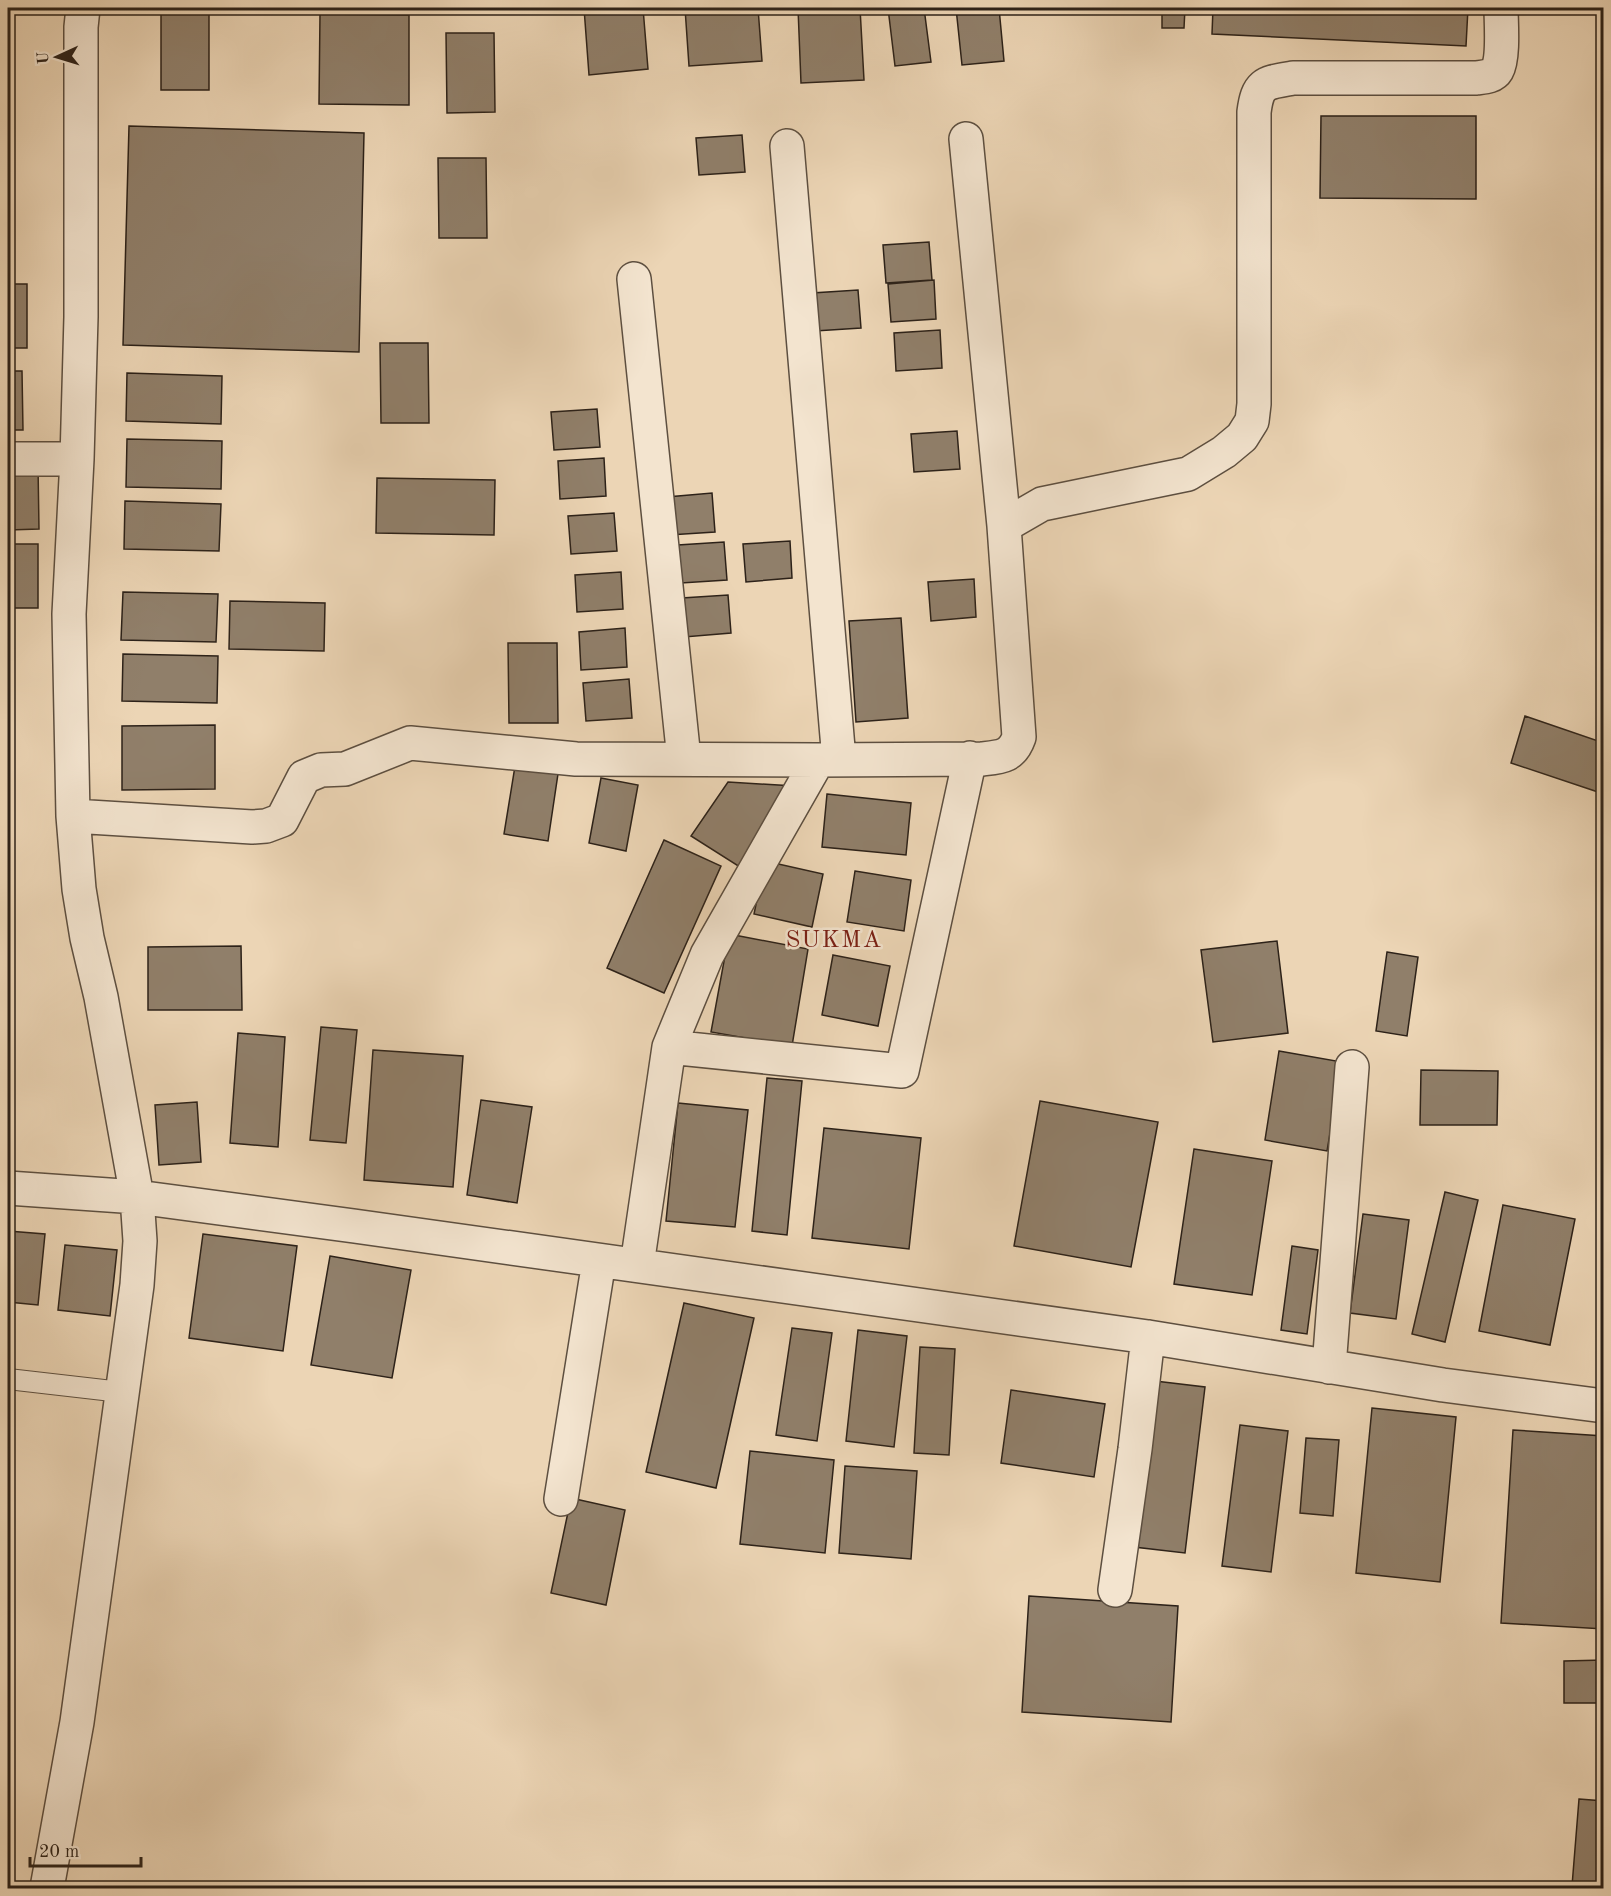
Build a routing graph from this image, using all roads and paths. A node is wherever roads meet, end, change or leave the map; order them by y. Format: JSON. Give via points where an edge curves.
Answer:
{"nodes":[{"id":1,"x":83,"y":8,"type":"edge"},
{"id":2,"x":1501,"y":8,"type":"edge"},
{"id":3,"x":966,"y":140,"type":"dead end"},
{"id":4,"x":787,"y":146,"type":"dead end"},
{"id":5,"x":634,"y":279,"type":"dead end"},
{"id":6,"x":8,"y":459,"type":"edge"},
{"id":7,"x":76,"y":459,"type":"junction"},
{"id":8,"x":1004,"y":526,"type":"junction"},
{"id":9,"x":970,"y":758,"type":"junction"},
{"id":10,"x":684,"y":759,"type":"junction"},
{"id":11,"x":829,"y":760,"type":"junction"},
{"id":12,"x":73,"y":816,"type":"junction"},
{"id":13,"x":669,"y":1047,"type":"junction"},
{"id":14,"x":1352,"y":1067,"type":"dead end"},
{"id":15,"x":8,"y":1188,"type":"edge"},
{"id":16,"x":137,"y":1197,"type":"junction"},
{"id":17,"x":599,"y":1260,"type":"junction"},
{"id":18,"x":637,"y":1265,"type":"junction"},
{"id":19,"x":1148,"y":1337,"type":"junction"},
{"id":20,"x":1329,"y":1367,"type":"junction"},
{"id":21,"x":8,"y":1379,"type":"edge"},
{"id":22,"x":121,"y":1392,"type":"junction"},
{"id":23,"x":1604,"y":1406,"type":"edge"},
{"id":24,"x":561,"y":1499,"type":"dead end"},
{"id":25,"x":1115,"y":1590,"type":"dead end"},
{"id":26,"x":47,"y":1888,"type":"edge"}],
"edges":[{"from":1,"to":7,"type":"street"},
{"from":2,"to":8,"type":"street","via":[[1500,61],[1497,71],[1489,76],[1293,78],[1262,87],[1256,95],[1254,112],[1252,421],[1242,437],[1224,452],[1188,474],[1042,504]]},
{"from":3,"to":8,"type":"street"},
{"from":4,"to":11,"type":"street"},
{"from":5,"to":10,"type":"street"},
{"from":6,"to":7,"type":"street"},
{"from":7,"to":12,"type":"street","via":[[69,614]]},
{"from":8,"to":9,"type":"street","via":[[1019,737],[1010,753],[1000,758]]},
{"from":9,"to":11,"type":"street"},
{"from":9,"to":13,"type":"street","via":[[902,1071]]},
{"from":10,"to":11,"type":"street"},
{"from":10,"to":12,"type":"street","via":[[576,759],[410,743],[345,769],[321,770],[304,777],[282,820],[266,826]]},
{"from":11,"to":13,"type":"street","via":[[707,955]]},
{"from":12,"to":16,"type":"street","via":[[87,938]]},
{"from":13,"to":18,"type":"street"},
{"from":14,"to":20,"type":"street"},
{"from":15,"to":16,"type":"street"},
{"from":16,"to":17,"type":"street"},
{"from":16,"to":22,"type":"street","via":[[137,1285]]},
{"from":17,"to":18,"type":"street"},
{"from":17,"to":24,"type":"street"},
{"from":18,"to":19,"type":"street"},
{"from":19,"to":20,"type":"street"},
{"from":19,"to":25,"type":"street"},
{"from":20,"to":23,"type":"street"},
{"from":21,"to":22,"type":"lane"},
{"from":22,"to":26,"type":"street","via":[[77,1722]]}]}
